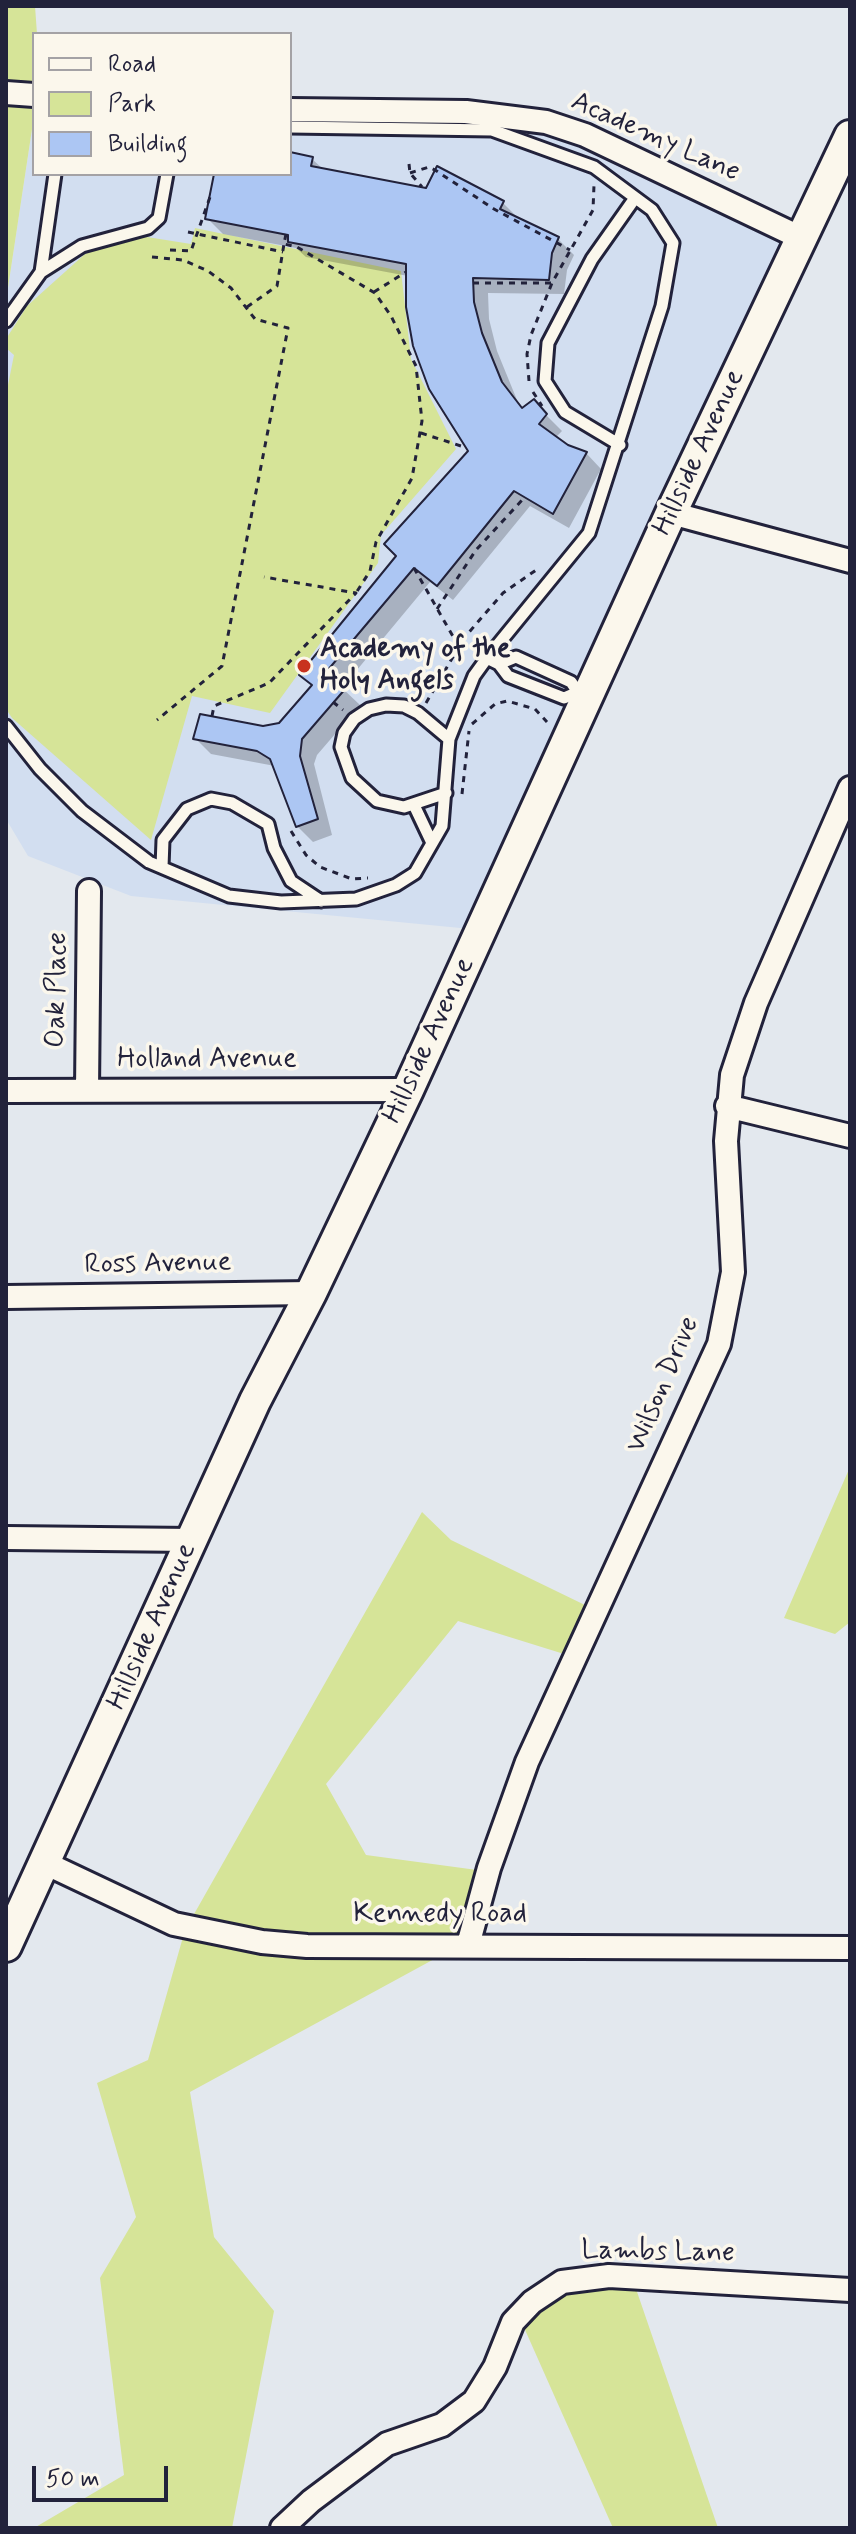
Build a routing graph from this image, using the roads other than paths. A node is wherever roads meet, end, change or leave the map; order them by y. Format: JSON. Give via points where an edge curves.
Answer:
{"nodes":[{"id":1,"x":6,"y":93,"type":"edge"},
{"id":2,"x":32,"y":95,"type":"edge"},
{"id":3,"x":292,"y":110,"type":"edge"},
{"id":4,"x":292,"y":127,"type":"edge"},
{"id":5,"x":850,"y":136,"type":"edge"},
{"id":6,"x":55,"y":176,"type":"edge"},
{"id":7,"x":167,"y":176,"type":"edge"},
{"id":8,"x":635,"y":198,"type":"junction"},
{"id":9,"x":41,"y":272,"type":"junction"},
{"id":10,"x":785,"y":272,"type":"junction"},
{"id":11,"x":6,"y":321,"type":"edge"},
{"id":12,"x":620,"y":445,"type":"junction"},
{"id":13,"x":671,"y":513,"type":"junction"},
{"id":14,"x":850,"y":561,"type":"edge"},
{"id":15,"x":487,"y":658,"type":"junction"},
{"id":16,"x":499,"y":664,"type":"junction"},
{"id":17,"x":583,"y":694,"type":"junction"},
{"id":18,"x":6,"y":726,"type":"edge"},
{"id":19,"x":449,"y":739,"type":"junction"},
{"id":20,"x":850,"y":788,"type":"edge"},
{"id":21,"x":446,"y":793,"type":"junction"},
{"id":22,"x":414,"y":805,"type":"junction"},
{"id":23,"x":432,"y":843,"type":"junction"},
{"id":24,"x":162,"y":867,"type":"junction"},
{"id":25,"x":89,"y":891,"type":"dead end"},
{"id":26,"x":321,"y":901,"type":"junction"},
{"id":27,"x":87,"y":1090,"type":"junction"},
{"id":28,"x":408,"y":1090,"type":"junction"},
{"id":29,"x":6,"y":1091,"type":"edge"},
{"id":30,"x":727,"y":1106,"type":"junction"},
{"id":31,"x":850,"y":1136,"type":"edge"},
{"id":32,"x":311,"y":1293,"type":"junction"},
{"id":33,"x":6,"y":1297,"type":"edge"},
{"id":34,"x":6,"y":1538,"type":"edge"},
{"id":35,"x":192,"y":1540,"type":"junction"},
{"id":36,"x":45,"y":1863,"type":"junction"},
{"id":37,"x":468,"y":1945,"type":"junction"},
{"id":38,"x":6,"y":1946,"type":"edge"},
{"id":39,"x":850,"y":1948,"type":"edge"},
{"id":40,"x":850,"y":2290,"type":"edge"},
{"id":41,"x":282,"y":2528,"type":"edge"}],
"edges":[{"from":1,"to":2,"type":"street"},
{"from":3,"to":10,"type":"street","name":"Academy Lane","via":[[466,112],[546,122],[585,135],[799,237]]},
{"from":4,"to":8,"type":"lane","via":[[492,130],[594,167]]},
{"from":5,"to":10,"type":"main road","name":"Hillside Avenue"},
{"from":6,"to":9,"type":"lane"},
{"from":7,"to":9,"type":"lane","via":[[159,218],[148,228],[82,246]]},
{"from":8,"to":12,"type":"lane","via":[[652,210],[673,243],[662,306]]},
{"from":8,"to":12,"type":"lane","via":[[592,259],[548,343],[545,381],[565,412]]},
{"from":9,"to":11,"type":"lane"},
{"from":10,"to":13,"type":"main road","name":"Hillside Avenue"},
{"from":12,"to":15,"type":"lane","via":[[589,533]]},
{"from":13,"to":14,"type":"street"},
{"from":13,"to":17,"type":"main road","name":"Hillside Avenue"},
{"from":15,"to":16,"type":"lane"},
{"from":15,"to":19,"type":"lane","via":[[474,676]]},
{"from":16,"to":17,"type":"lane","via":[[508,676],[564,698]]},
{"from":16,"to":17,"type":"lane","via":[[516,657],[571,682]]},
{"from":17,"to":28,"type":"main road","name":"Hillside Avenue"},
{"from":18,"to":24,"type":"lane","via":[[82,811]]},
{"from":19,"to":21,"type":"lane"},
{"from":19,"to":22,"type":"lane","via":[[404,706],[369,709],[344,733],[344,764],[363,791],[391,806]]},
{"from":20,"to":30,"type":"street","name":"Wilson Drive","via":[[741,1039]]},
{"from":21,"to":22,"type":"lane"},
{"from":21,"to":23,"type":"lane","via":[[442,826]]},
{"from":22,"to":23,"type":"lane"},
{"from":23,"to":26,"type":"lane","via":[[415,873],[396,885],[356,899]]},
{"from":24,"to":26,"type":"lane","via":[[229,896]]},
{"from":24,"to":26,"type":"lane","via":[[163,840],[187,809],[211,799],[232,803],[268,824],[291,881]]},
{"from":25,"to":27,"type":"street","name":"Oak Place"},
{"from":27,"to":28,"type":"street","name":"Holland Avenue"},
{"from":27,"to":29,"type":"street","name":"Holland Avenue"},
{"from":28,"to":32,"type":"main road","name":"Hillside Avenue"},
{"from":30,"to":31,"type":"street"},
{"from":30,"to":37,"type":"street","name":"Wilson Drive","via":[[733,1272],[719,1344],[527,1762]]},
{"from":32,"to":33,"type":"street","name":"Ross Avenue"},
{"from":32,"to":35,"type":"main road","name":"Hillside Avenue"},
{"from":34,"to":35,"type":"street"},
{"from":35,"to":36,"type":"main road","name":"Hillside Avenue"},
{"from":36,"to":37,"type":"street","name":"Kennedy Road","via":[[174,1924],[217,1935],[307,1946]]},
{"from":36,"to":38,"type":"main road","name":"Hillside Avenue"},
{"from":37,"to":39,"type":"street","name":"Kennedy Road"},
{"from":40,"to":41,"type":"street","name":"Lambs Lane","via":[[609,2276],[562,2282],[513,2322],[474,2401],[442,2425],[387,2444]]}]}
